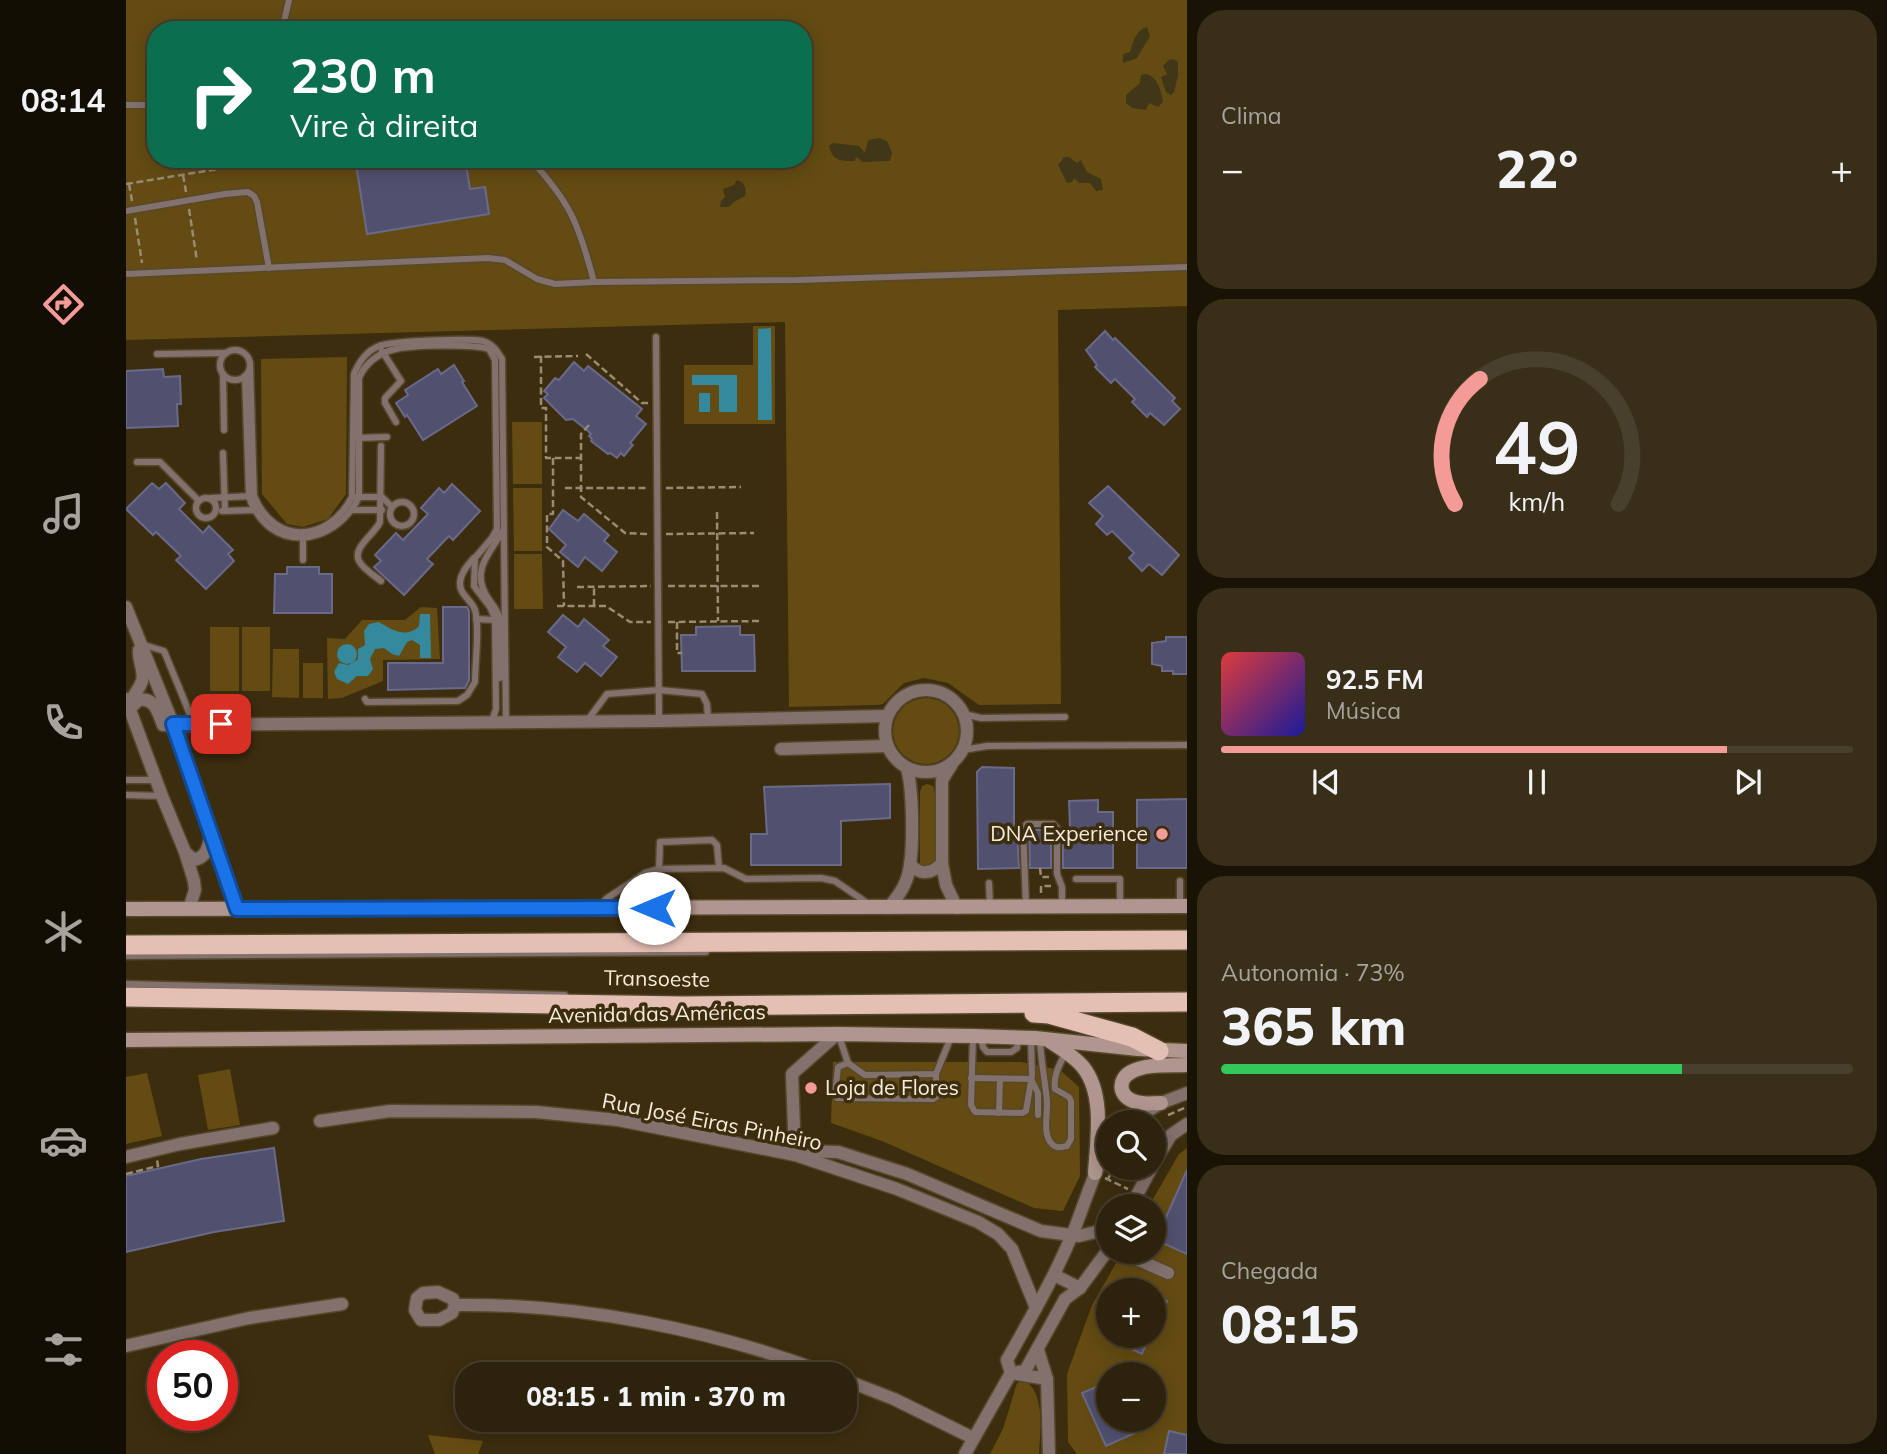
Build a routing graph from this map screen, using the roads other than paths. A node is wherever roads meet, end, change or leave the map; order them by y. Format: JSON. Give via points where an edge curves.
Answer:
{"nodes":[{"id":1,"x":289,"y":0,"type":"edge"},
{"id":2,"x":284,"y":21,"type":"edge"},
{"id":3,"x":126,"y":105,"type":"edge"},
{"id":4,"x":147,"y":105,"type":"edge"},
{"id":5,"x":538,"y":168,"type":"edge"},
{"id":6,"x":130,"y":210,"type":"edge"},
{"id":7,"x":1187,"y":267,"type":"edge"},
{"id":8,"x":269,"y":268,"type":"junction"},
{"id":9,"x":126,"y":274,"type":"edge"},
{"id":10,"x":594,"y":282,"type":"junction"},
{"id":11,"x":656,"y":337,"type":"dead end"},
{"id":12,"x":379,"y":346,"type":"junction"},
{"id":13,"x":226,"y":353,"type":"junction"},
{"id":14,"x":157,"y":354,"type":"dead end"},
{"id":15,"x":384,"y":354,"type":"junction"},
{"id":16,"x":250,"y":363,"type":"junction"},
{"id":17,"x":223,"y":374,"type":"junction"},
{"id":18,"x":245,"y":376,"type":"junction"},
{"id":19,"x":396,"y":422,"type":"dead end"},
{"id":20,"x":224,"y":430,"type":"dead end"},
{"id":21,"x":387,"y":437,"type":"dead end"},
{"id":22,"x":356,"y":438,"type":"junction"},
{"id":23,"x":381,"y":446,"type":"dead end"},
{"id":24,"x":223,"y":453,"type":"dead end"},
{"id":25,"x":137,"y":462,"type":"dead end"},
{"id":26,"x":251,"y":496,"type":"junction"},
{"id":27,"x":225,"y":497,"type":"junction"},
{"id":28,"x":355,"y":497,"type":"junction"},
{"id":29,"x":382,"y":497,"type":"junction"},
{"id":30,"x":208,"y":498,"type":"junction"},
{"id":31,"x":199,"y":501,"type":"junction"},
{"id":32,"x":257,"y":510,"type":"junction"},
{"id":33,"x":349,"y":510,"type":"junction"},
{"id":34,"x":381,"y":510,"type":"junction"},
{"id":35,"x":216,"y":511,"type":"junction"},
{"id":36,"x":225,"y":511,"type":"junction"},
{"id":37,"x":503,"y":530,"type":"junction"},
{"id":38,"x":303,"y":536,"type":"junction"},
{"id":39,"x":475,"y":558,"type":"junction"},
{"id":40,"x":303,"y":560,"type":"dead end"},
{"id":41,"x":381,"y":581,"type":"dead end"},
{"id":42,"x":126,"y":607,"type":"edge"},
{"id":43,"x":476,"y":619,"type":"junction"},
{"id":44,"x":495,"y":620,"type":"junction"},
{"id":45,"x":140,"y":643,"type":"junction"},
{"id":46,"x":659,"y":690,"type":"junction"},
{"id":47,"x":365,"y":699,"type":"dead end"},
{"id":48,"x":127,"y":705,"type":"edge"},
{"id":49,"x":964,"y":714,"type":"junction"},
{"id":50,"x":887,"y":716,"type":"junction"},
{"id":51,"x":1065,"y":717,"type":"dead end"},
{"id":52,"x":708,"y":719,"type":"junction"},
{"id":53,"x":587,"y":721,"type":"junction"},
{"id":54,"x":659,"y":721,"type":"junction"},
{"id":55,"x":499,"y":722,"type":"junction"},
{"id":56,"x":173,"y":724,"type":"junction"},
{"id":57,"x":194,"y":724,"type":"junction"},
{"id":58,"x":1187,"y":745,"type":"edge"},
{"id":59,"x":887,"y":746,"type":"junction"},
{"id":60,"x":781,"y":749,"type":"dead end"},
{"id":61,"x":963,"y":750,"type":"junction"},
{"id":62,"x":952,"y":764,"type":"junction"},
{"id":63,"x":907,"y":768,"type":"junction"},
{"id":64,"x":126,"y":780,"type":"edge"},
{"id":65,"x":156,"y":780,"type":"junction"},
{"id":66,"x":126,"y":795,"type":"edge"},
{"id":67,"x":162,"y":796,"type":"junction"},
{"id":68,"x":211,"y":836,"type":"junction"},
{"id":69,"x":185,"y":852,"type":"junction"},
{"id":70,"x":942,"y":863,"type":"junction"},
{"id":71,"x":910,"y":864,"type":"junction"},
{"id":72,"x":719,"y":868,"type":"junction"},
{"id":73,"x":659,"y":869,"type":"junction"},
{"id":74,"x":1076,"y":879,"type":"dead end"},
{"id":75,"x":1180,"y":881,"type":"dead end"},
{"id":76,"x":989,"y":883,"type":"dead end"},
{"id":77,"x":1120,"y":906,"type":"junction"},
{"id":78,"x":1183,"y":906,"type":"edge"},
{"id":79,"x":1062,"y":907,"type":"junction"},
{"id":80,"x":600,"y":908,"type":"junction"},
{"id":81,"x":881,"y":908,"type":"junction"},
{"id":82,"x":957,"y":908,"type":"junction"},
{"id":83,"x":990,"y":908,"type":"junction"},
{"id":84,"x":1026,"y":908,"type":"junction"},
{"id":85,"x":126,"y":909,"type":"edge"},
{"id":86,"x":189,"y":909,"type":"junction"},
{"id":87,"x":237,"y":909,"type":"junction"},
{"id":88,"x":1187,"y":929,"type":"edge"},
{"id":89,"x":1155,"y":940,"type":"junction"},
{"id":90,"x":1187,"y":940,"type":"edge"},
{"id":91,"x":126,"y":945,"type":"edge"},
{"id":92,"x":1187,"y":947,"type":"edge"},
{"id":93,"x":938,"y":950,"type":"dead end"},
{"id":94,"x":717,"y":952,"type":"dead end"},
{"id":95,"x":126,"y":957,"type":"edge"},
{"id":96,"x":126,"y":984,"type":"edge"},
{"id":97,"x":1187,"y":994,"type":"edge"},
{"id":98,"x":568,"y":995,"type":"dead end"},
{"id":99,"x":126,"y":996,"type":"edge"},
{"id":100,"x":208,"y":996,"type":"junction"},
{"id":101,"x":693,"y":998,"type":"dead end"},
{"id":102,"x":1187,"y":1002,"type":"edge"},
{"id":103,"x":970,"y":1005,"type":"junction"},
{"id":104,"x":126,"y":1008,"type":"edge"},
{"id":105,"x":837,"y":1034,"type":"junction"},
{"id":106,"x":951,"y":1035,"type":"junction"},
{"id":107,"x":977,"y":1036,"type":"junction"},
{"id":108,"x":1034,"y":1038,"type":"junction"},
{"id":109,"x":126,"y":1040,"type":"edge"},
{"id":110,"x":187,"y":1041,"type":"junction"},
{"id":111,"x":126,"y":1049,"type":"edge"},
{"id":112,"x":1160,"y":1051,"type":"junction"},
{"id":113,"x":1187,"y":1051,"type":"edge"},
{"id":114,"x":1066,"y":1052,"type":"junction"},
{"id":115,"x":848,"y":1063,"type":"junction"},
{"id":116,"x":1187,"y":1065,"type":"edge"},
{"id":117,"x":936,"y":1074,"type":"junction"},
{"id":118,"x":971,"y":1078,"type":"junction"},
{"id":119,"x":1000,"y":1079,"type":"junction"},
{"id":120,"x":1031,"y":1079,"type":"junction"},
{"id":121,"x":1187,"y":1093,"type":"edge"},
{"id":122,"x":1161,"y":1103,"type":"junction"},
{"id":123,"x":1096,"y":1110,"type":"edge"},
{"id":124,"x":1150,"y":1110,"type":"edge"},
{"id":125,"x":999,"y":1113,"type":"junction"},
{"id":126,"x":1038,"y":1115,"type":"dead end"},
{"id":127,"x":320,"y":1121,"type":"dead end"},
{"id":128,"x":1184,"y":1126,"type":"edge"},
{"id":129,"x":273,"y":1128,"type":"dead end"},
{"id":130,"x":1166,"y":1144,"type":"edge"},
{"id":131,"x":795,"y":1153,"type":"junction"},
{"id":132,"x":126,"y":1157,"type":"edge"},
{"id":133,"x":1100,"y":1180,"type":"edge"},
{"id":134,"x":1096,"y":1233,"type":"edge"},
{"id":135,"x":1072,"y":1235,"type":"junction"},
{"id":136,"x":1098,"y":1264,"type":"edge"},
{"id":137,"x":1148,"y":1264,"type":"edge"},
{"id":138,"x":1168,"y":1273,"type":"dead end"},
{"id":139,"x":1054,"y":1275,"type":"junction"},
{"id":140,"x":1080,"y":1288,"type":"junction"},
{"id":141,"x":342,"y":1304,"type":"dead end"},
{"id":142,"x":455,"y":1305,"type":"dead end"},
{"id":143,"x":1036,"y":1308,"type":"junction"},
{"id":144,"x":126,"y":1346,"type":"edge"},
{"id":145,"x":1038,"y":1350,"type":"junction"},
{"id":146,"x":794,"y":1362,"type":"edge"},
{"id":147,"x":1011,"y":1373,"type":"junction"},
{"id":148,"x":1047,"y":1379,"type":"junction"},
{"id":149,"x":857,"y":1385,"type":"edge"},
{"id":150,"x":974,"y":1438,"type":"junction"},
{"id":151,"x":965,"y":1454,"type":"edge"},
{"id":152,"x":1049,"y":1454,"type":"edge"}],
"edges":[{"from":1,"to":2,"type":"lane"},
{"from":3,"to":4,"type":"lane"},
{"from":5,"to":10,"type":"lane","via":[[568,204],[582,234]]},
{"from":6,"to":8,"type":"lane","via":[[248,192],[257,202]]},
{"from":7,"to":10,"type":"lane"},
{"from":8,"to":9,"type":"lane"},
{"from":8,"to":10,"type":"lane","via":[[488,258],[505,260],[555,284]]},
{"from":11,"to":46,"type":"lane"},
{"from":12,"to":15,"type":"lane"},
{"from":12,"to":22,"type":"lane","via":[[366,354],[354,374]]},
{"from":12,"to":37,"type":"lane","via":[[481,341],[498,351],[502,359]]},
{"from":13,"to":14,"type":"lane"},
{"from":13,"to":16,"type":"lane","via":[[241,351]]},
{"from":13,"to":17,"type":"lane","via":[[220,366]]},
{"from":15,"to":19,"type":"lane","via":[[401,381],[384,403]]},
{"from":15,"to":22,"type":"lane","via":[[371,360],[359,378]]},
{"from":15,"to":39,"type":"lane","via":[[396,349],[471,346],[489,349],[495,360],[496,529]]},
{"from":16,"to":18,"type":"lane"},
{"from":16,"to":26,"type":"lane"},
{"from":17,"to":18,"type":"lane","via":[[231,380]]},
{"from":17,"to":20,"type":"lane"},
{"from":18,"to":26,"type":"lane"},
{"from":21,"to":22,"type":"lane"},
{"from":22,"to":28,"type":"lane"},
{"from":23,"to":29,"type":"lane"},
{"from":24,"to":27,"type":"lane"},
{"from":25,"to":31,"type":"lane","via":[[160,462]]},
{"from":26,"to":27,"type":"lane"},
{"from":26,"to":32,"type":"lane"},
{"from":27,"to":30,"type":"lane"},
{"from":27,"to":36,"type":"lane"},
{"from":28,"to":29,"type":"lane"},
{"from":28,"to":33,"type":"lane"},
{"from":29,"to":34,"type":"lane"},
{"from":29,"to":34,"type":"lane","via":[[391,509]]},
{"from":30,"to":31,"type":"lane"},
{"from":30,"to":35,"type":"lane","via":[[214,501]]},
{"from":31,"to":35,"type":"lane","via":[[200,516],[209,518]]},
{"from":32,"to":36,"type":"lane"},
{"from":32,"to":38,"type":"lane"},
{"from":33,"to":34,"type":"lane"},
{"from":33,"to":38,"type":"lane"},
{"from":34,"to":41,"type":"lane","via":[[376,531],[358,554],[360,562]]},
{"from":35,"to":36,"type":"lane"},
{"from":37,"to":55,"type":"lane"},
{"from":37,"to":55,"type":"lane","via":[[483,558],[482,581],[500,620]]},
{"from":38,"to":40,"type":"lane"},
{"from":39,"to":43,"type":"lane","via":[[460,586]]},
{"from":39,"to":44,"type":"lane","via":[[474,586]]},
{"from":42,"to":45,"type":"street"},
{"from":43,"to":44,"type":"lane"},
{"from":43,"to":47,"type":"lane","via":[[475,682],[467,695],[458,701]]},
{"from":44,"to":55,"type":"lane"},
{"from":45,"to":48,"type":"street","via":[[142,681]]},
{"from":45,"to":56,"type":"street"},
{"from":45,"to":57,"type":"lane","via":[[164,651]]},
{"from":46,"to":52,"type":"lane","via":[[702,694]]},
{"from":46,"to":53,"type":"lane","via":[[607,694]]},
{"from":46,"to":54,"type":"lane"},
{"from":48,"to":56,"type":"street","via":[[145,699],[154,704],[163,725]]},
{"from":48,"to":65,"type":"street"},
{"from":49,"to":50,"type":"street","via":[[943,693],[916,690],[904,696]]},
{"from":49,"to":51,"type":"lane"},
{"from":49,"to":61,"type":"street","via":[[967,737]]},
{"from":50,"to":52,"type":"street"},
{"from":50,"to":59,"type":"street"},
{"from":52,"to":54,"type":"street"},
{"from":53,"to":54,"type":"street"},
{"from":53,"to":55,"type":"street"},
{"from":55,"to":57,"type":"street"},
{"from":56,"to":57,"type":"street"},
{"from":56,"to":68,"type":"street"},
{"from":58,"to":61,"type":"lane"},
{"from":59,"to":60,"type":"street"},
{"from":59,"to":63,"type":"street"},
{"from":61,"to":62,"type":"street"},
{"from":62,"to":63,"type":"street","via":[[930,772]]},
{"from":62,"to":70,"type":"street","via":[[942,780]]},
{"from":63,"to":71,"type":"street"},
{"from":64,"to":65,"type":"lane"},
{"from":65,"to":67,"type":"street"},
{"from":66,"to":67,"type":"lane"},
{"from":67,"to":69,"type":"street"},
{"from":68,"to":69,"type":"street","via":[[200,858],[194,860]]},
{"from":68,"to":87,"type":"street"},
{"from":69,"to":86,"type":"street","via":[[195,886]]},
{"from":70,"to":71,"type":"street","via":[[923,873]]},
{"from":70,"to":82,"type":"street"},
{"from":71,"to":81,"type":"street","via":[[901,893]]},
{"from":72,"to":73,"type":"lane"},
{"from":72,"to":73,"type":"lane","via":[[718,845],[712,840],[660,842]]},
{"from":72,"to":81,"type":"lane","via":[[746,879],[835,881]]},
{"from":73,"to":80,"type":"lane","via":[[645,873]]},
{"from":74,"to":77,"type":"lane","via":[[1120,879]]},
{"from":75,"to":78,"type":"lane"},
{"from":76,"to":83,"type":"lane"},
{"from":77,"to":78,"type":"main road"},
{"from":77,"to":79,"type":"main road"},
{"from":79,"to":84,"type":"main road"},
{"from":79,"to":84,"type":"lane","via":[[1057,828],[1027,824],[1023,828]]},
{"from":80,"to":81,"type":"main road"},
{"from":80,"to":87,"type":"main road"},
{"from":81,"to":82,"type":"main road"},
{"from":82,"to":83,"type":"main road"},
{"from":83,"to":84,"type":"main road"},
{"from":85,"to":86,"type":"main road"},
{"from":86,"to":87,"type":"main road"},
{"from":88,"to":89,"type":"highway"},
{"from":89,"to":90,"type":"highway"},
{"from":89,"to":91,"type":"highway"},
{"from":92,"to":93,"type":"lane"},
{"from":94,"to":95,"type":"lane","name":"Transoeste"},
{"from":96,"to":98,"type":"lane"},
{"from":97,"to":101,"type":"lane","name":"Transoeste"},
{"from":99,"to":100,"type":"highway","name":"Avenida das Américas"},
{"from":100,"to":103,"type":"highway","name":"Avenida das Américas","via":[[683,1006]]},
{"from":100,"to":104,"type":"highway","via":[[181,1004]]},
{"from":102,"to":103,"type":"highway","name":"Avenida das Américas"},
{"from":103,"to":112,"type":"highway","via":[[1049,1014],[1132,1037]]},
{"from":105,"to":106,"type":"main road","name":"Avenida das Américas"},
{"from":105,"to":110,"type":"main road","name":"Avenida das Américas"},
{"from":105,"to":115,"type":"lane"},
{"from":105,"to":131,"type":"street","via":[[792,1074]]},
{"from":106,"to":107,"type":"main road","name":"Avenida das Américas"},
{"from":106,"to":117,"type":"lane"},
{"from":107,"to":108,"type":"main road","name":"Avenida das Américas"},
{"from":107,"to":118,"type":"lane"},
{"from":108,"to":112,"type":"main road","name":"Avenida das Américas"},
{"from":108,"to":114,"type":"main road"},
{"from":108,"to":114,"type":"lane","via":[[1047,1102],[1047,1137],[1056,1147],[1068,1146],[1071,1139],[1071,1101],[1054,1085]]},
{"from":108,"to":120,"type":"lane"},
{"from":109,"to":110,"type":"main road","name":"Avenida das Américas"},
{"from":110,"to":111,"type":"main road"},
{"from":112,"to":113,"type":"main road","name":"Avenida das Américas"},
{"from":114,"to":123,"type":"main road","via":[[1087,1072]]},
{"from":115,"to":117,"type":"lane","via":[[865,1075]]},
{"from":115,"to":117,"type":"lane","via":[[836,1071],[837,1098],[933,1099]]},
{"from":116,"to":122,"type":"main road","via":[[1140,1068],[1122,1079],[1120,1087],[1132,1101]]},
{"from":118,"to":119,"type":"lane"},
{"from":118,"to":125,"type":"lane","via":[[972,1110]]},
{"from":119,"to":120,"type":"lane"},
{"from":119,"to":125,"type":"lane"},
{"from":120,"to":125,"type":"lane","via":[[1027,1111]]},
{"from":120,"to":126,"type":"lane","via":[[1038,1093]]},
{"from":121,"to":122,"type":"street"},
{"from":122,"to":124,"type":"street"},
{"from":127,"to":131,"type":"street","name":"Rua José Eiras Pinheiro","via":[[390,1111],[536,1112],[618,1120]]},
{"from":128,"to":130,"type":"street"},
{"from":129,"to":132,"type":"street"},
{"from":131,"to":135,"type":"street","via":[[838,1152],[907,1174],[1041,1231]]},
{"from":131,"to":143,"type":"street","name":"Rua José Eiras Pinheiro","via":[[897,1189],[998,1234],[1012,1249]]},
{"from":133,"to":135,"type":"street"},
{"from":134,"to":135,"type":"street"},
{"from":135,"to":139,"type":"street"},
{"from":136,"to":140,"type":"street"},
{"from":137,"to":138,"type":"street"},
{"from":139,"to":140,"type":"street"},
{"from":139,"to":143,"type":"street"},
{"from":140,"to":145,"type":"street","via":[[1065,1299]]},
{"from":141,"to":144,"type":"street","via":[[248,1318]]},
{"from":142,"to":146,"type":"street","via":[[552,1310],[636,1321]]},
{"from":143,"to":147,"type":"street","via":[[1007,1360]]},
{"from":145,"to":147,"type":"street","via":[[1025,1371]]},
{"from":145,"to":148,"type":"street"},
{"from":147,"to":148,"type":"street"},
{"from":147,"to":150,"type":"street"},
{"from":148,"to":152,"type":"street"},
{"from":149,"to":150,"type":"street"},
{"from":150,"to":151,"type":"street"}]}
